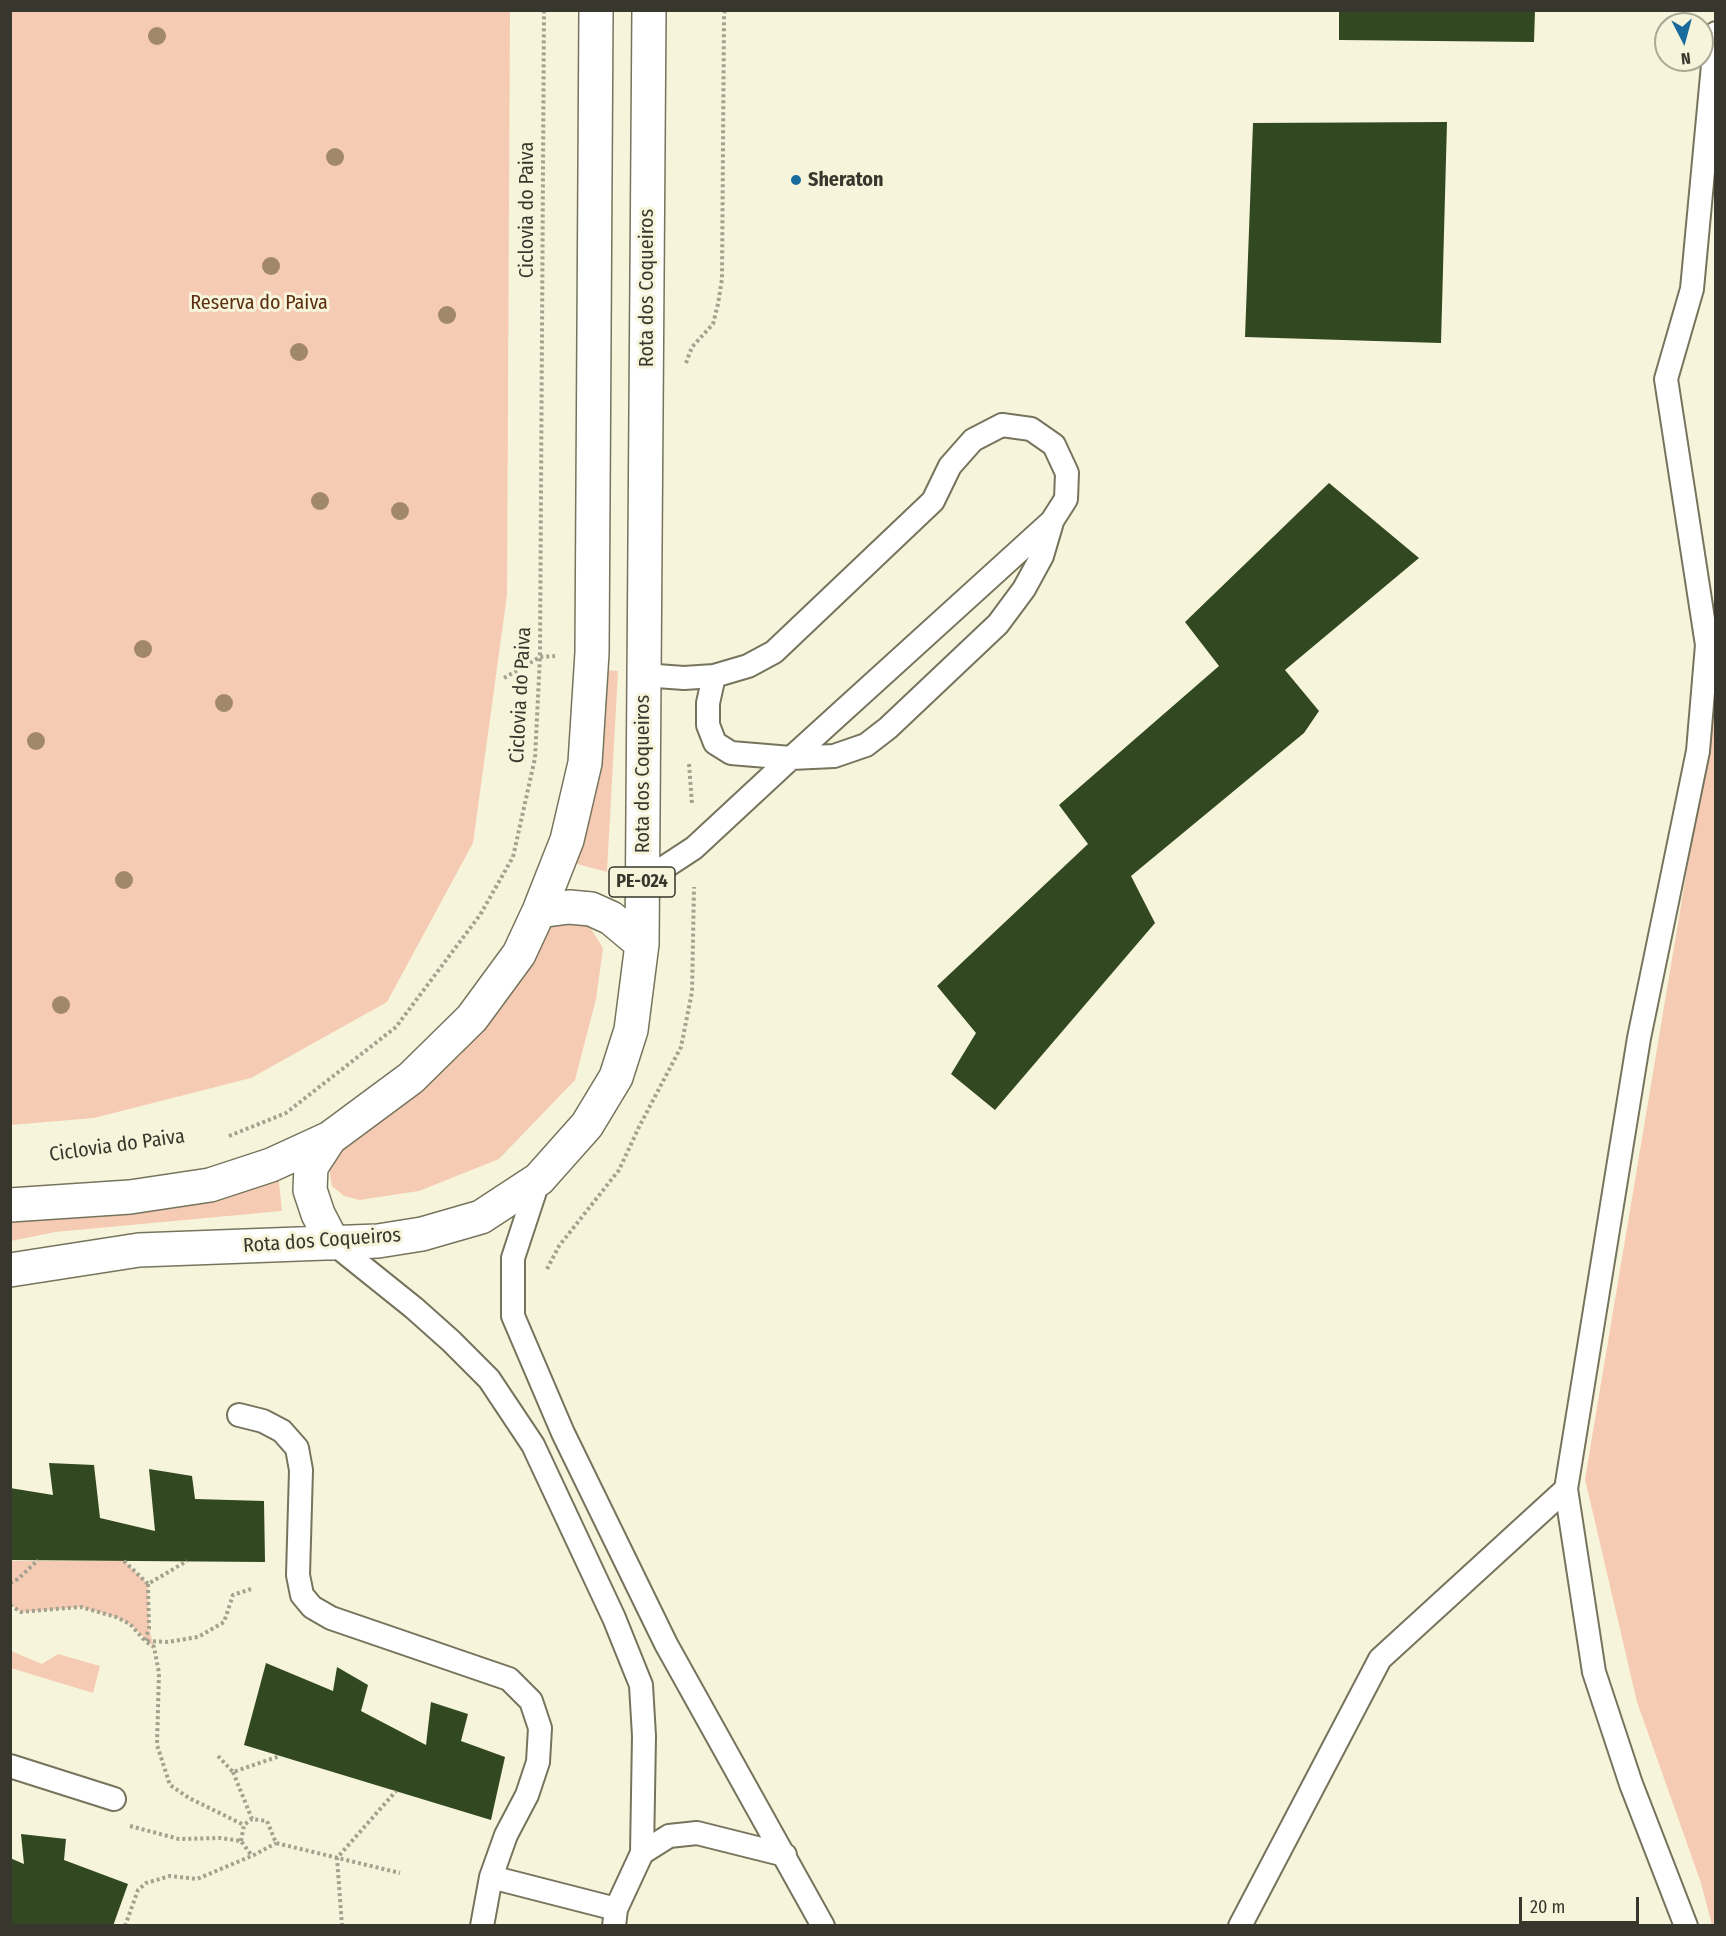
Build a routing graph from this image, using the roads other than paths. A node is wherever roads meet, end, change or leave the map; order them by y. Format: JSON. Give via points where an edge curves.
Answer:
{"nodes":[{"id":1,"x":596,"y":10,"type":"edge"},
{"id":2,"x":649,"y":10,"type":"edge"},
{"id":3,"x":1716,"y":33,"type":"edge"},
{"id":4,"x":1052,"y":521,"type":"junction"},
{"id":5,"x":643,"y":675,"type":"junction"},
{"id":6,"x":714,"y":676,"type":"junction"},
{"id":7,"x":791,"y":758,"type":"junction"},
{"id":8,"x":642,"y":882,"type":"junction"},
{"id":9,"x":539,"y":911,"type":"junction"},
{"id":10,"x":642,"y":944,"type":"junction"},
{"id":11,"x":330,"y":1138,"type":"junction"},
{"id":12,"x":539,"y":1179,"type":"junction"},
{"id":13,"x":10,"y":1205,"type":"edge"},
{"id":14,"x":333,"y":1243,"type":"junction"},
{"id":15,"x":10,"y":1270,"type":"edge"},
{"id":16,"x":239,"y":1415,"type":"dead end"},
{"id":17,"x":1566,"y":1489,"type":"junction"},
{"id":18,"x":10,"y":1766,"type":"edge"},
{"id":19,"x":114,"y":1799,"type":"dead end"},
{"id":20,"x":642,"y":1853,"type":"junction"},
{"id":21,"x":785,"y":1855,"type":"junction"},
{"id":22,"x":491,"y":1876,"type":"junction"},
{"id":23,"x":615,"y":1917,"type":"edge"},
{"id":24,"x":482,"y":1926,"type":"edge"},
{"id":25,"x":823,"y":1926,"type":"edge"},
{"id":26,"x":1240,"y":1926,"type":"edge"},
{"id":27,"x":1686,"y":1926,"type":"edge"}],
"edges":[{"from":1,"to":9,"type":"main road","via":[[592,653],[585,762],[567,840]]},
{"from":2,"to":5,"type":"main road","name":"Rota dos Coqueiros","number":"PE-024"},
{"from":3,"to":17,"type":"lane","via":[[1692,289],[1666,379],[1707,645],[1698,751],[1639,1038]]},
{"from":4,"to":6,"type":"lane","via":[[1066,499],[1067,473],[1054,445],[1031,429],[1002,425],[973,440],[950,465],[933,501],[774,652],[748,666]]},
{"from":4,"to":7,"type":"lane"},
{"from":4,"to":7,"type":"lane","via":[[1042,556],[998,624],[888,728],[866,745],[834,756]]},
{"from":5,"to":6,"type":"lane"},
{"from":5,"to":8,"type":"main road","name":"Rota dos Coqueiros","number":"PE-024"},
{"from":6,"to":7,"type":"lane","via":[[708,725],[715,744],[731,753]]},
{"from":7,"to":8,"type":"lane","via":[[694,848]]},
{"from":8,"to":10,"type":"main road","name":"Rota dos Coqueiros","number":"PE-024"},
{"from":9,"to":10,"type":"main road","via":[[591,909],[611,918]]},
{"from":9,"to":11,"type":"main road","via":[[519,954],[472,1018],[411,1078]]},
{"from":10,"to":12,"type":"main road","name":"Rota dos Coqueiros","number":"PE-024","via":[[631,1030],[616,1077],[587,1125]]},
{"from":11,"to":13,"type":"main road","via":[[271,1165],[210,1185],[130,1197]]},
{"from":11,"to":14,"type":"main road","via":[[311,1167],[310,1190]]},
{"from":12,"to":14,"type":"main road","name":"Rota dos Coqueiros","number":"PE-024","via":[[481,1217],[422,1234]]},
{"from":12,"to":21,"type":"lane","via":[[513,1258],[513,1316],[563,1433],[666,1644]]},
{"from":14,"to":15,"type":"main road","name":"Rota dos Coqueiros","number":"PE-024","via":[[138,1250]]},
{"from":14,"to":20,"type":"lane","via":[[414,1308],[482,1371],[533,1445],[641,1685]]},
{"from":16,"to":22,"type":"lane","via":[[282,1431],[297,1448],[301,1470],[298,1575],[302,1595],[312,1607],[331,1618],[509,1679],[531,1701],[540,1728],[538,1762]]},
{"from":17,"to":26,"type":"lane","via":[[1380,1659]]},
{"from":17,"to":27,"type":"lane","via":[[1594,1672],[1631,1784]]},
{"from":18,"to":19,"type":"lane"},
{"from":20,"to":21,"type":"lane","via":[[669,1836],[697,1833]]},
{"from":20,"to":23,"type":"lane"},
{"from":21,"to":25,"type":"lane"},
{"from":22,"to":23,"type":"lane"},
{"from":22,"to":24,"type":"lane"}]}
